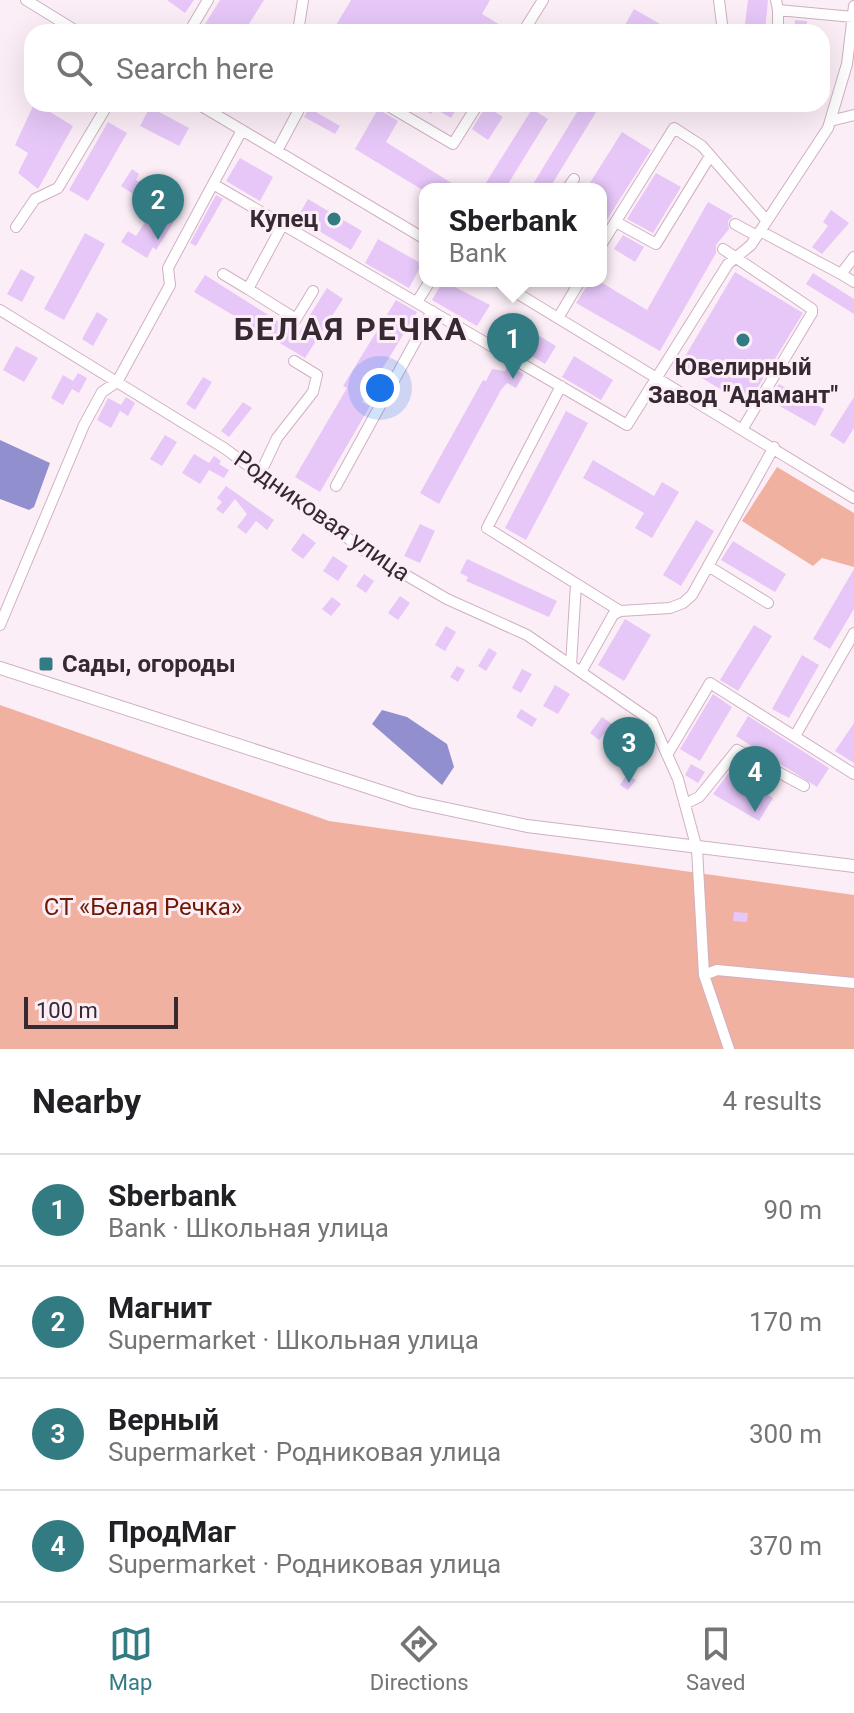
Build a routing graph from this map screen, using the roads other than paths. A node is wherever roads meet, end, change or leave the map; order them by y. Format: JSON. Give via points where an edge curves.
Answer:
{"nodes":[{"id":1,"x":26,"y":0,"type":"edge"},
{"id":2,"x":208,"y":0,"type":"edge"},
{"id":3,"x":303,"y":0,"type":"edge"},
{"id":4,"x":543,"y":0,"type":"edge"},
{"id":5,"x":719,"y":0,"type":"edge"},
{"id":6,"x":777,"y":5,"type":"edge"},
{"id":7,"x":853,"y":11,"type":"edge"},
{"id":8,"x":65,"y":24,"type":"edge"},
{"id":9,"x":194,"y":24,"type":"edge"},
{"id":10,"x":299,"y":24,"type":"edge"},
{"id":11,"x":528,"y":24,"type":"edge"},
{"id":12,"x":722,"y":24,"type":"edge"},
{"id":13,"x":103,"y":112,"type":"edge"},
{"id":14,"x":212,"y":112,"type":"edge"},
{"id":15,"x":298,"y":112,"type":"edge"},
{"id":16,"x":399,"y":112,"type":"edge"},
{"id":17,"x":473,"y":112,"type":"edge"},
{"id":18,"x":854,"y":115,"type":"edge"},
{"id":19,"x":830,"y":121,"type":"junction"},
{"id":20,"x":242,"y":130,"type":"junction"},
{"id":21,"x":277,"y":151,"type":"junction"},
{"id":22,"x":710,"y":156,"type":"junction"},
{"id":23,"x":213,"y":184,"type":"junction"},
{"id":24,"x":616,"y":222,"type":"junction"},
{"id":25,"x":283,"y":224,"type":"junction"},
{"id":26,"x":735,"y":224,"type":"dead end"},
{"id":27,"x":16,"y":227,"type":"dead end"},
{"id":28,"x":761,"y":229,"type":"junction"},
{"id":29,"x":419,"y":235,"type":"edge"},
{"id":30,"x":607,"y":236,"type":"edge"},
{"id":31,"x":723,"y":249,"type":"dead end"},
{"id":32,"x":736,"y":257,"type":"junction"},
{"id":33,"x":854,"y":257,"type":"edge"},
{"id":34,"x":223,"y":274,"type":"dead end"},
{"id":35,"x":841,"y":274,"type":"junction"},
{"id":36,"x":854,"y":282,"type":"edge"},
{"id":37,"x":426,"y":287,"type":"edge"},
{"id":38,"x":507,"y":287,"type":"edge"},
{"id":39,"x":576,"y":287,"type":"edge"},
{"id":40,"x":248,"y":289,"type":"junction"},
{"id":41,"x":313,"y":291,"type":"dead end"},
{"id":42,"x":417,"y":302,"type":"junction"},
{"id":43,"x":0,"y":310,"type":"edge"},
{"id":44,"x":432,"y":311,"type":"junction"},
{"id":45,"x":558,"y":318,"type":"junction"},
{"id":46,"x":294,"y":361,"type":"dead end"},
{"id":47,"x":658,"y":377,"type":"junction"},
{"id":48,"x":117,"y":382,"type":"junction"},
{"id":49,"x":561,"y":386,"type":"junction"},
{"id":50,"x":743,"y":428,"type":"junction"},
{"id":51,"x":774,"y":447,"type":"junction"},
{"id":52,"x":260,"y":474,"type":"junction"},
{"id":53,"x":336,"y":486,"type":"dead end"},
{"id":54,"x":854,"y":498,"type":"edge"},
{"id":55,"x":708,"y":566,"type":"junction"},
{"id":56,"x":576,"y":584,"type":"junction"},
{"id":57,"x":768,"y":603,"type":"dead end"},
{"id":58,"x":620,"y":611,"type":"junction"},
{"id":59,"x":0,"y":625,"type":"edge"},
{"id":60,"x":854,"y":633,"type":"edge"},
{"id":61,"x":571,"y":665,"type":"junction"},
{"id":62,"x":0,"y":668,"type":"edge"},
{"id":63,"x":581,"y":672,"type":"junction"},
{"id":64,"x":795,"y":736,"type":"junction"},
{"id":65,"x":667,"y":755,"type":"junction"},
{"id":66,"x":854,"y":774,"type":"edge"},
{"id":67,"x":804,"y":786,"type":"dead end"},
{"id":68,"x":685,"y":804,"type":"junction"},
{"id":69,"x":697,"y":849,"type":"junction"},
{"id":70,"x":854,"y":866,"type":"edge"},
{"id":71,"x":704,"y":975,"type":"junction"},
{"id":72,"x":854,"y":983,"type":"edge"},
{"id":73,"x":729,"y":1049,"type":"edge"}],
"edges":[{"from":1,"to":8,"type":"street"},
{"from":2,"to":9,"type":"street"},
{"from":3,"to":10,"type":"street"},
{"from":4,"to":11,"type":"street"},
{"from":5,"to":12,"type":"street"},
{"from":6,"to":7,"type":"street"},
{"from":7,"to":19,"type":"street","via":[[847,64]]},
{"from":13,"to":27,"type":"street","via":[[58,188],[35,199]]},
{"from":14,"to":20,"type":"street"},
{"from":15,"to":21,"type":"street"},
{"from":16,"to":17,"type":"street","via":[[453,144]]},
{"from":18,"to":19,"type":"street"},
{"from":19,"to":28,"type":"street"},
{"from":20,"to":21,"type":"street"},
{"from":20,"to":23,"type":"street"},
{"from":21,"to":29,"type":"street"},
{"from":22,"to":24,"type":"street","via":[[656,244]]},
{"from":22,"to":24,"type":"street","via":[[674,128]]},
{"from":22,"to":28,"type":"street"},
{"from":23,"to":25,"type":"street"},
{"from":23,"to":48,"type":"street","via":[[168,268],[170,285]]},
{"from":24,"to":30,"type":"street"},
{"from":25,"to":40,"type":"street"},
{"from":25,"to":42,"type":"street"},
{"from":26,"to":28,"type":"street"},
{"from":28,"to":32,"type":"street"},
{"from":28,"to":35,"type":"street"},
{"from":31,"to":32,"type":"street"},
{"from":32,"to":47,"type":"street"},
{"from":32,"to":50,"type":"street","via":[[812,309]]},
{"from":33,"to":35,"type":"street"},
{"from":34,"to":40,"type":"street"},
{"from":35,"to":36,"type":"street"},
{"from":37,"to":42,"type":"street"},
{"from":38,"to":45,"type":"street"},
{"from":39,"to":45,"type":"street"},
{"from":40,"to":41,"type":"street","via":[[296,319]]},
{"from":42,"to":44,"type":"street"},
{"from":43,"to":48,"type":"street","name":"Родниковая улица"},
{"from":44,"to":49,"type":"street"},
{"from":44,"to":53,"type":"street"},
{"from":45,"to":47,"type":"street"},
{"from":46,"to":52,"type":"street","via":[[317,375],[313,392],[277,438]]},
{"from":47,"to":49,"type":"street","via":[[627,425]]},
{"from":47,"to":50,"type":"street"},
{"from":48,"to":52,"type":"street","name":"Родниковая улица"},
{"from":48,"to":59,"type":"street","via":[[102,392],[84,425]]},
{"from":49,"to":56,"type":"street","via":[[487,528]]},
{"from":50,"to":51,"type":"street"},
{"from":51,"to":54,"type":"street"},
{"from":51,"to":55,"type":"street"},
{"from":52,"to":61,"type":"street","name":"Родниковая улица","via":[[368,553],[447,599],[527,635]]},
{"from":55,"to":57,"type":"street"},
{"from":55,"to":58,"type":"street","via":[[680,606]]},
{"from":56,"to":58,"type":"street"},
{"from":56,"to":61,"type":"street"},
{"from":58,"to":63,"type":"street","via":[[609,619]]},
{"from":60,"to":64,"type":"street"},
{"from":61,"to":63,"type":"street","name":"Родниковая улица"},
{"from":62,"to":69,"type":"main road","via":[[414,802],[527,826]]},
{"from":63,"to":65,"type":"street","name":"Родниковая улица","via":[[652,721]]},
{"from":64,"to":65,"type":"street","via":[[710,683]]},
{"from":64,"to":66,"type":"street"},
{"from":65,"to":68,"type":"street","name":"Родниковая улица"},
{"from":67,"to":68,"type":"street","via":[[737,750],[699,797]]},
{"from":68,"to":69,"type":"street","name":"Родниковая улица"},
{"from":69,"to":70,"type":"main road"},
{"from":69,"to":71,"type":"street","name":"Родниковая улица"},
{"from":71,"to":72,"type":"street","via":[[717,970]]},
{"from":71,"to":73,"type":"street","name":"Родниковая улица"}]}
